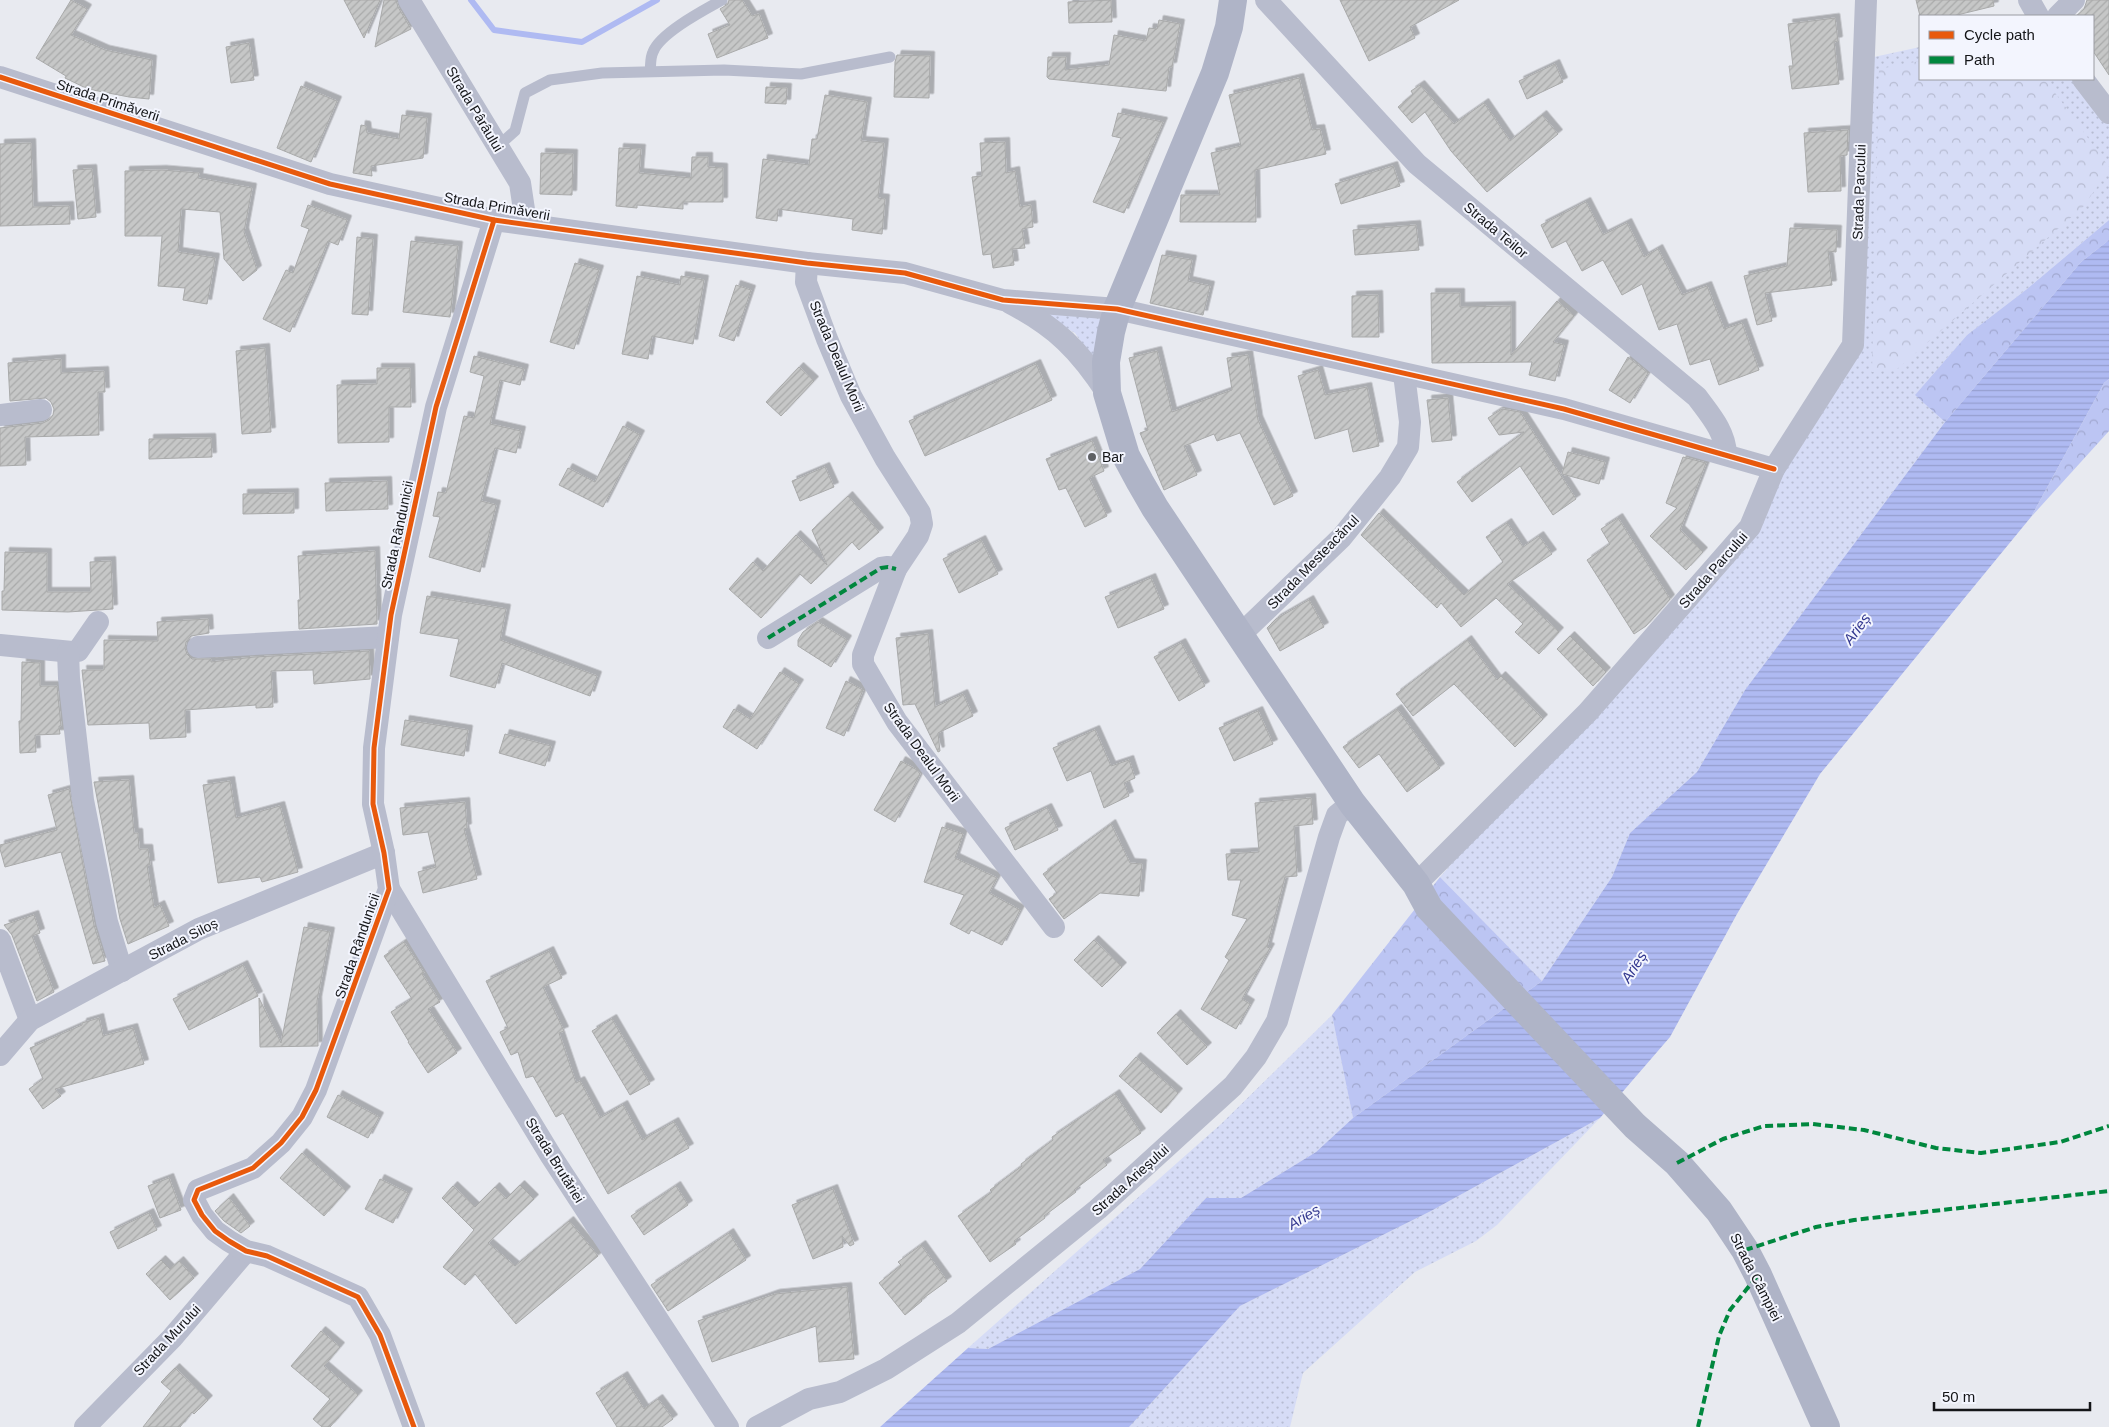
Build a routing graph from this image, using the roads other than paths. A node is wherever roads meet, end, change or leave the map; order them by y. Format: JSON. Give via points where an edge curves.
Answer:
{"nodes":[{"id":1,"x":409,"y":0,"type":"edge"},
{"id":2,"x":722,"y":0,"type":"edge"},
{"id":3,"x":1233,"y":0,"type":"edge"},
{"id":4,"x":1266,"y":0,"type":"edge"},
{"id":5,"x":1866,"y":0,"type":"edge"},
{"id":6,"x":2029,"y":0,"type":"edge"},
{"id":7,"x":2074,"y":0,"type":"edge"},
{"id":8,"x":2037,"y":15,"type":"edge"},
{"id":9,"x":2059,"y":15,"type":"edge"},
{"id":10,"x":890,"y":57,"type":"dead end"},
{"id":11,"x":650,"y":71,"type":"junction"},
{"id":12,"x":0,"y":76,"type":"edge"},
{"id":13,"x":2084,"y":80,"type":"edge"},
{"id":14,"x":23,"y":84,"type":"junction"},
{"id":15,"x":0,"y":93,"type":"edge"},
{"id":16,"x":2109,"y":113,"type":"edge"},
{"id":17,"x":498,"y":146,"type":"junction"},
{"id":18,"x":494,"y":220,"type":"junction"},
{"id":19,"x":526,"y":223,"type":"junction"},
{"id":20,"x":807,"y":263,"type":"junction"},
{"id":21,"x":1003,"y":300,"type":"junction"},
{"id":22,"x":1117,"y":309,"type":"junction"},
{"id":23,"x":1404,"y":374,"type":"junction"},
{"id":24,"x":1107,"y":393,"type":"junction"},
{"id":25,"x":41,"y":410,"type":"dead end"},
{"id":26,"x":0,"y":415,"type":"edge"},
{"id":27,"x":1726,"y":454,"type":"junction"},
{"id":28,"x":1774,"y":468,"type":"junction"},
{"id":29,"x":896,"y":569,"type":"junction"},
{"id":30,"x":98,"y":622,"type":"dead end"},
{"id":31,"x":1240,"y":636,"type":"junction"},
{"id":32,"x":388,"y":637,"type":"junction"},
{"id":33,"x":768,"y":638,"type":"dead end"},
{"id":34,"x":0,"y":646,"type":"edge"},
{"id":35,"x":198,"y":647,"type":"dead end"},
{"id":36,"x":68,"y":652,"type":"junction"},
{"id":37,"x":1352,"y":803,"type":"junction"},
{"id":38,"x":384,"y":853,"type":"junction"},
{"id":39,"x":1416,"y":884,"type":"junction"},
{"id":40,"x":388,"y":889,"type":"junction"},
{"id":41,"x":1054,"y":927,"type":"dead end"},
{"id":42,"x":0,"y":940,"type":"edge"},
{"id":43,"x":122,"y":971,"type":"junction"},
{"id":44,"x":30,"y":1020,"type":"junction"},
{"id":45,"x":0,"y":1055,"type":"edge"},
{"id":46,"x":246,"y":1250,"type":"junction"},
{"id":47,"x":85,"y":1427,"type":"edge"},
{"id":48,"x":414,"y":1427,"type":"edge"},
{"id":49,"x":728,"y":1427,"type":"edge"},
{"id":50,"x":757,"y":1427,"type":"edge"},
{"id":51,"x":1826,"y":1427,"type":"edge"}],
"edges":[{"from":1,"to":17,"type":"street","name":"Strada Pârâului"},
{"from":2,"to":11,"type":"lane","via":[[690,18],[660,42],[653,50]]},
{"from":3,"to":22,"type":"main road","name":"Strada Câmpiei","via":[[1229,27],[1215,73]]},
{"from":4,"to":27,"type":"street","name":"Strada Teilor","via":[[1417,164],[1697,397],[1718,426],[1726,444]]},
{"from":5,"to":28,"type":"street","name":"Strada Parcului","via":[[1853,345]]},
{"from":6,"to":8,"type":"street"},
{"from":7,"to":9,"type":"street"},
{"from":10,"to":11,"type":"lane","via":[[801,74]]},
{"from":11,"to":17,"type":"lane","via":[[587,74],[550,80],[533,87],[524,93],[515,131]]},
{"from":12,"to":14,"type":"street","name":"Strada Primăverii"},
{"from":13,"to":16,"type":"street"},
{"from":14,"to":15,"type":"street","via":[[16,90]]},
{"from":14,"to":18,"type":"street","name":"Strada Primăverii","via":[[330,184]]},
{"from":17,"to":19,"type":"street","name":"Strada Pârâului","via":[[520,183]]},
{"from":18,"to":19,"type":"street","name":"Strada Primăverii"},
{"from":18,"to":32,"type":"street","name":"Strada Rândunicii","via":[[436,407]]},
{"from":19,"to":20,"type":"street","name":"Strada Primăverii"},
{"from":20,"to":21,"type":"street","name":"Strada Primăverii","via":[[905,273]]},
{"from":20,"to":29,"type":"street","name":"Strada Dealul Morii","via":[[806,282],[851,396],[920,513],[922,524],[918,536]]},
{"from":21,"to":22,"type":"street"},
{"from":21,"to":24,"type":"street","via":[[1034,316],[1063,338],[1087,363]]},
{"from":22,"to":23,"type":"street"},
{"from":22,"to":24,"type":"main road","name":"Strada Câmpiei","via":[[1106,362]]},
{"from":23,"to":27,"type":"street","via":[[1564,410]]},
{"from":23,"to":31,"type":"street","name":"Strada Mesteacănul","via":[[1410,422],[1408,447],[1390,477],[1342,538]]},
{"from":24,"to":31,"type":"main road","name":"Strada Câmpiei","via":[[1124,448],[1140,482]]},
{"from":25,"to":26,"type":"street"},
{"from":27,"to":28,"type":"street"},
{"from":28,"to":39,"type":"street","name":"Strada Parcului","via":[[1750,527],[1588,712]]},
{"from":29,"to":33,"type":"street","via":[[880,568]]},
{"from":29,"to":41,"type":"street","name":"Strada Dealul Morii","via":[[863,655],[863,664],[897,722]]},
{"from":30,"to":36,"type":"street","via":[[78,651]]},
{"from":31,"to":37,"type":"main road","name":"Strada Câmpiei"},
{"from":32,"to":35,"type":"street"},
{"from":32,"to":38,"type":"street","name":"Strada Rândunicii","via":[[374,748],[373,804]]},
{"from":34,"to":36,"type":"street"},
{"from":36,"to":43,"type":"street","via":[[83,800],[107,922]]},
{"from":37,"to":39,"type":"main road","name":"Strada Câmpiei"},
{"from":37,"to":50,"type":"street","name":"Strada Arieșului","via":[[1337,815],[1329,837],[1277,1020],[1256,1057],[1233,1086],[1098,1209],[958,1323],[886,1369],[840,1392],[809,1399]]},
{"from":38,"to":40,"type":"street","name":"Strada Rândunicii"},
{"from":38,"to":43,"type":"street","name":"Strada Siloș","via":[[199,929]]},
{"from":39,"to":51,"type":"main road","name":"Strada Câmpiei","via":[[1429,908],[1720,1211],[1758,1275]]},
{"from":40,"to":46,"type":"street","name":"Strada Rândunicii","via":[[316,1090],[302,1117],[281,1143],[253,1168],[198,1190],[194,1200],[215,1231]]},
{"from":40,"to":49,"type":"street","name":"Strada Brutăriei","via":[[551,1156]]},
{"from":42,"to":44,"type":"street"},
{"from":43,"to":44,"type":"street","name":"Strada Siloș"},
{"from":44,"to":45,"type":"street","name":"Strada Siloș"},
{"from":46,"to":47,"type":"street","name":"Strada Murului","via":[[172,1338]]},
{"from":46,"to":48,"type":"street","name":"Strada Rândunicii","via":[[267,1256],[358,1297],[380,1335]]}]}
